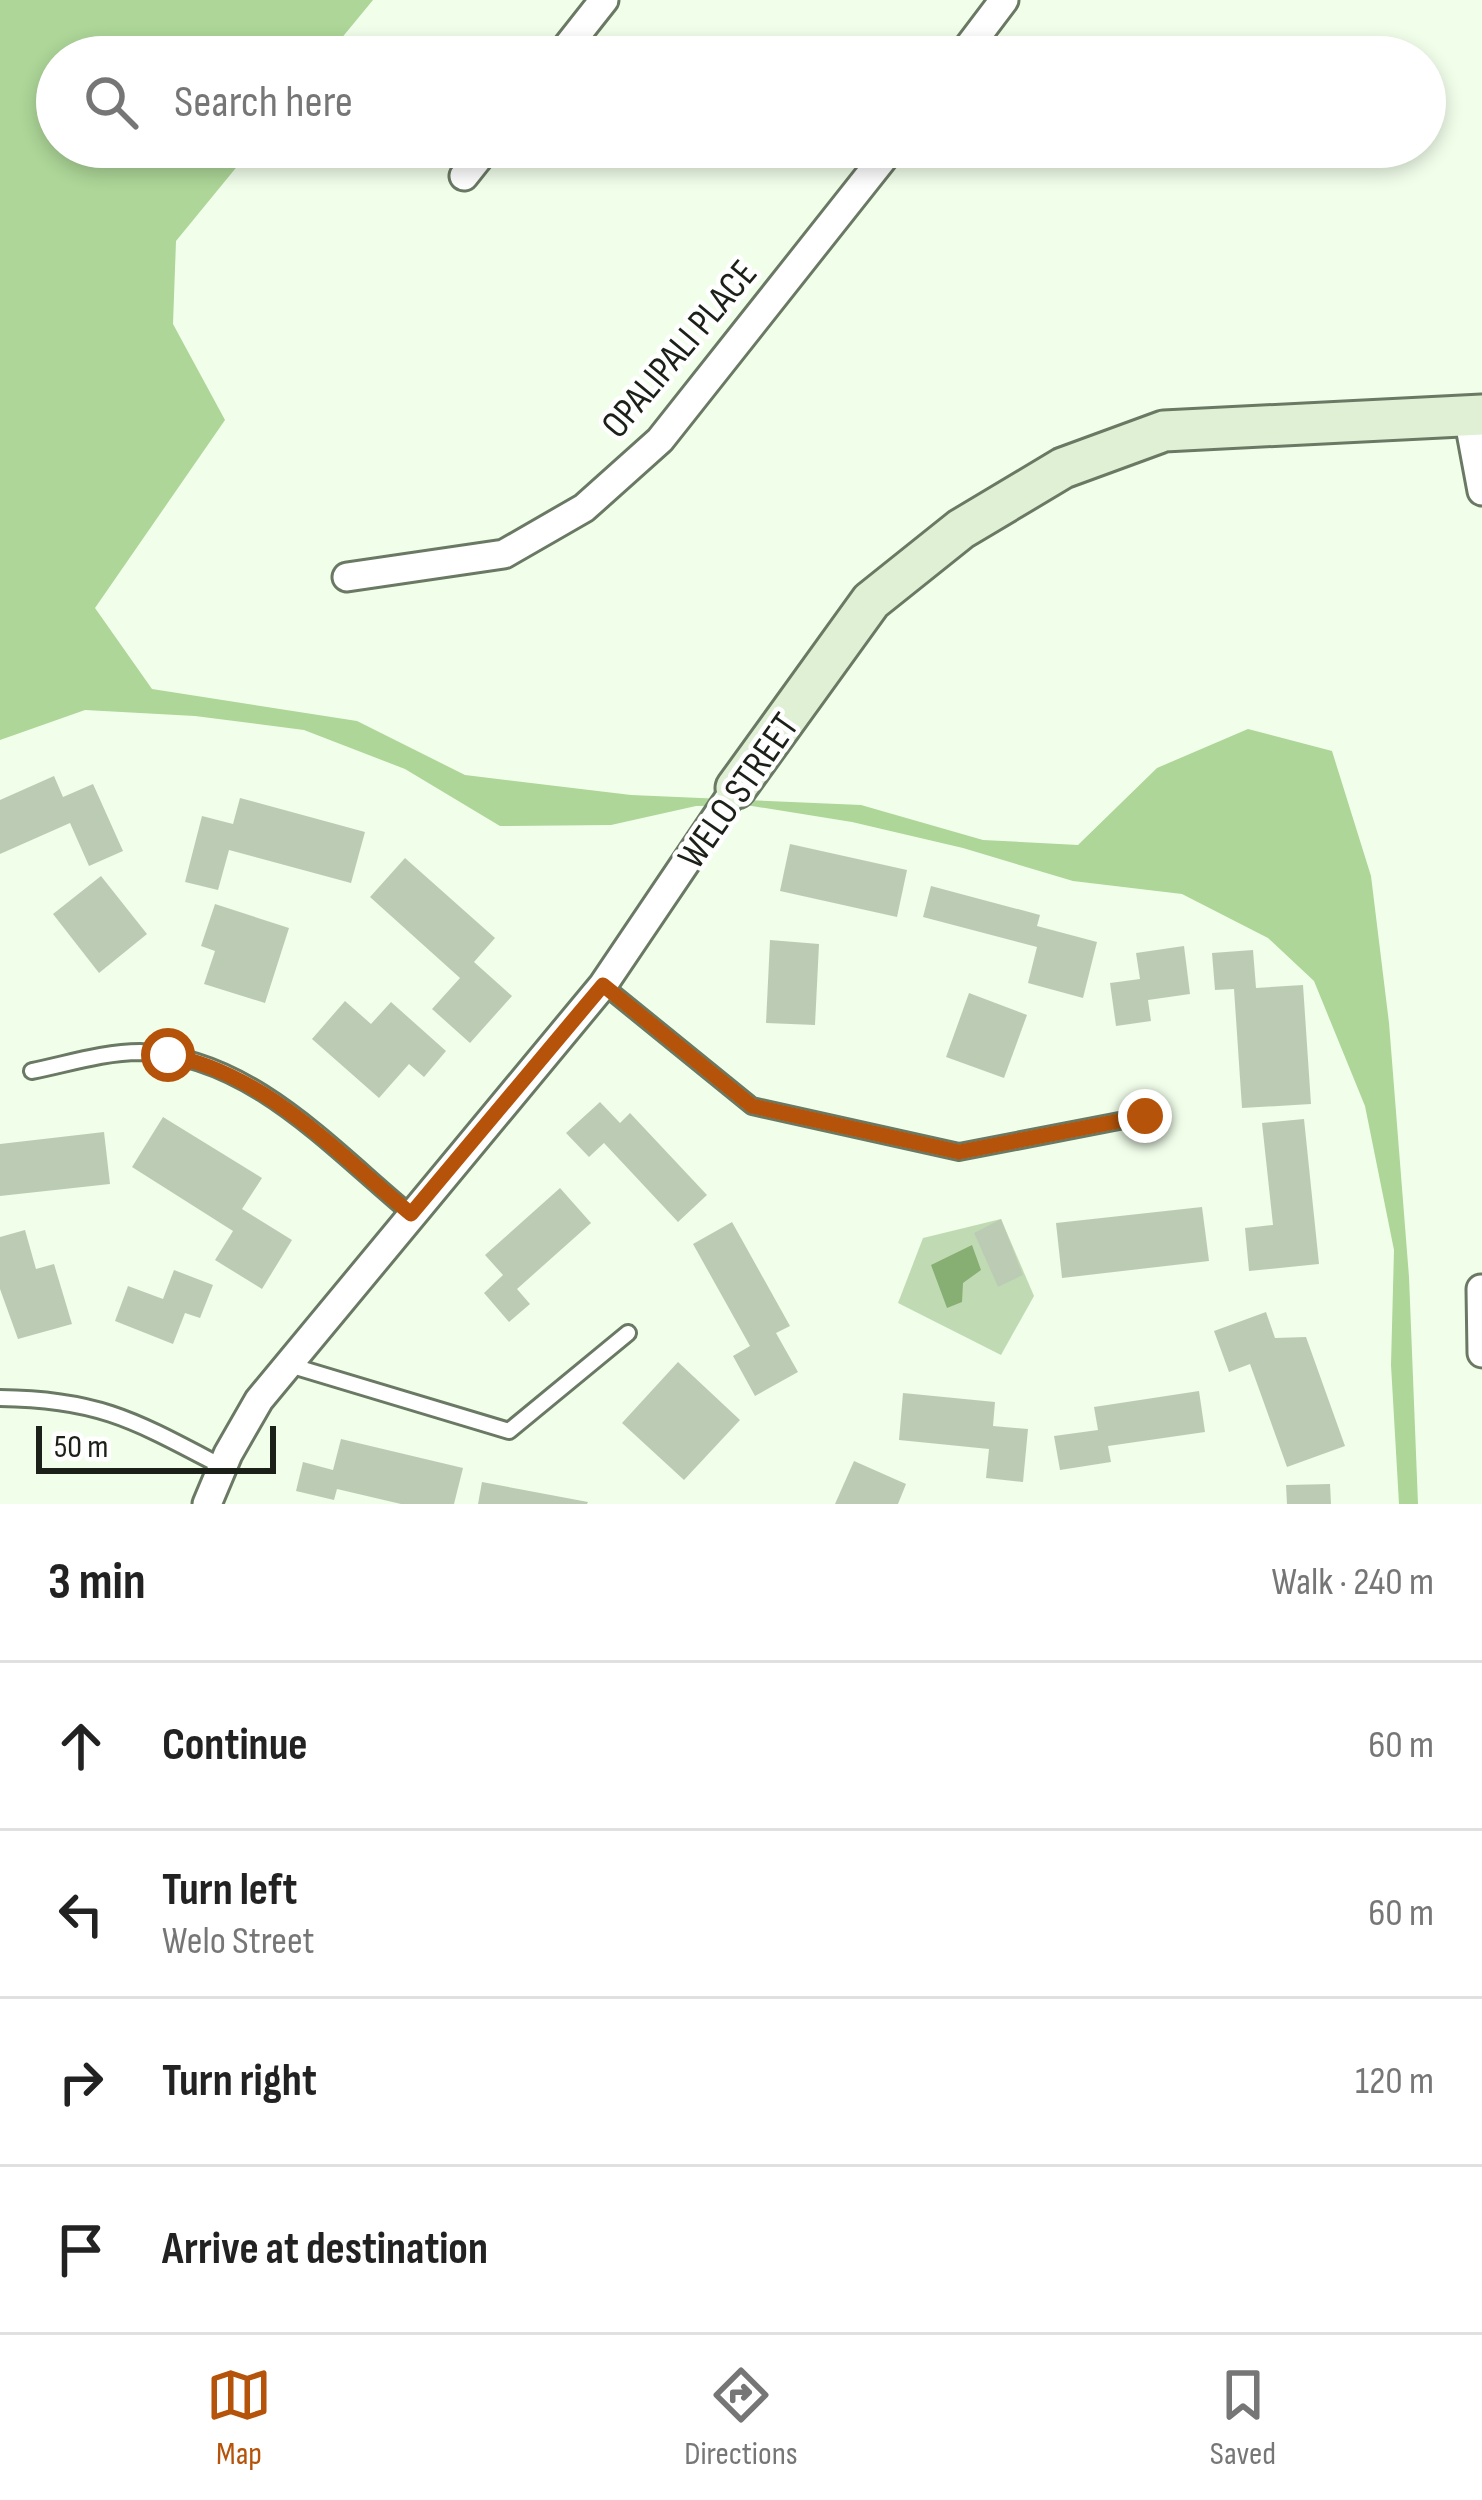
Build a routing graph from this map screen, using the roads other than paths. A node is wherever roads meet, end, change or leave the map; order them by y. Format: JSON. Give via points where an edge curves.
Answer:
{"nodes":[{"id":1,"x":604,"y":0,"type":"edge"},
{"id":2,"x":1004,"y":0,"type":"edge"},
{"id":3,"x":576,"y":36,"type":"edge"},
{"id":4,"x":977,"y":36,"type":"edge"},
{"id":5,"x":470,"y":168,"type":"edge"},
{"id":6,"x":875,"y":168,"type":"edge"},
{"id":7,"x":464,"y":176,"type":"dead end"},
{"id":8,"x":1475,"y":416,"type":"edge"},
{"id":9,"x":1482,"y":490,"type":"edge"},
{"id":10,"x":347,"y":577,"type":"dead end"},
{"id":11,"x":736,"y":788,"type":"joint"},
{"id":12,"x":603,"y":985,"type":"junction"},
{"id":13,"x":32,"y":1071,"type":"dead end"},
{"id":14,"x":1145,"y":1116,"type":"dead end"},
{"id":15,"x":411,"y":1214,"type":"junction"},
{"id":16,"x":1481,"y":1288,"type":"edge"},
{"id":17,"x":628,"y":1333,"type":"dead end"},
{"id":18,"x":1482,"y":1353,"type":"edge"},
{"id":19,"x":286,"y":1364,"type":"junction"},
{"id":20,"x":0,"y":1398,"type":"edge"},
{"id":21,"x":223,"y":1468,"type":"junction"},
{"id":22,"x":208,"y":1504,"type":"edge"}],
"edges":[{"from":1,"to":3,"type":"street"},
{"from":2,"to":4,"type":"street"},
{"from":5,"to":7,"type":"street"},
{"from":6,"to":10,"type":"street","name":"OPALIPALI PLACE","via":[[660,440],[584,508],[504,554]]},
{"from":8,"to":9,"type":"street"},
{"from":8,"to":11,"type":"street","name":"WELO STREET","via":[[1164,431],[1064,468],[961,530],[872,601]]},
{"from":11,"to":12,"type":"street","name":"WELO STREET"},
{"from":12,"to":14,"type":"lane","via":[[752,1106],[959,1152]]},
{"from":12,"to":15,"type":"street","name":"WELO STREET"},
{"from":13,"to":15,"type":"lane","via":[[142,1052],[218,1068],[263,1093]]},
{"from":15,"to":19,"type":"street","name":"WELO STREET"},
{"from":16,"to":18,"type":"street"},
{"from":17,"to":19,"type":"lane","via":[[509,1431]]},
{"from":19,"to":21,"type":"street","name":"WELO STREET"},
{"from":20,"to":21,"type":"lane","via":[[103,1409]]},
{"from":21,"to":22,"type":"street","name":"WELO STREET"}]}
